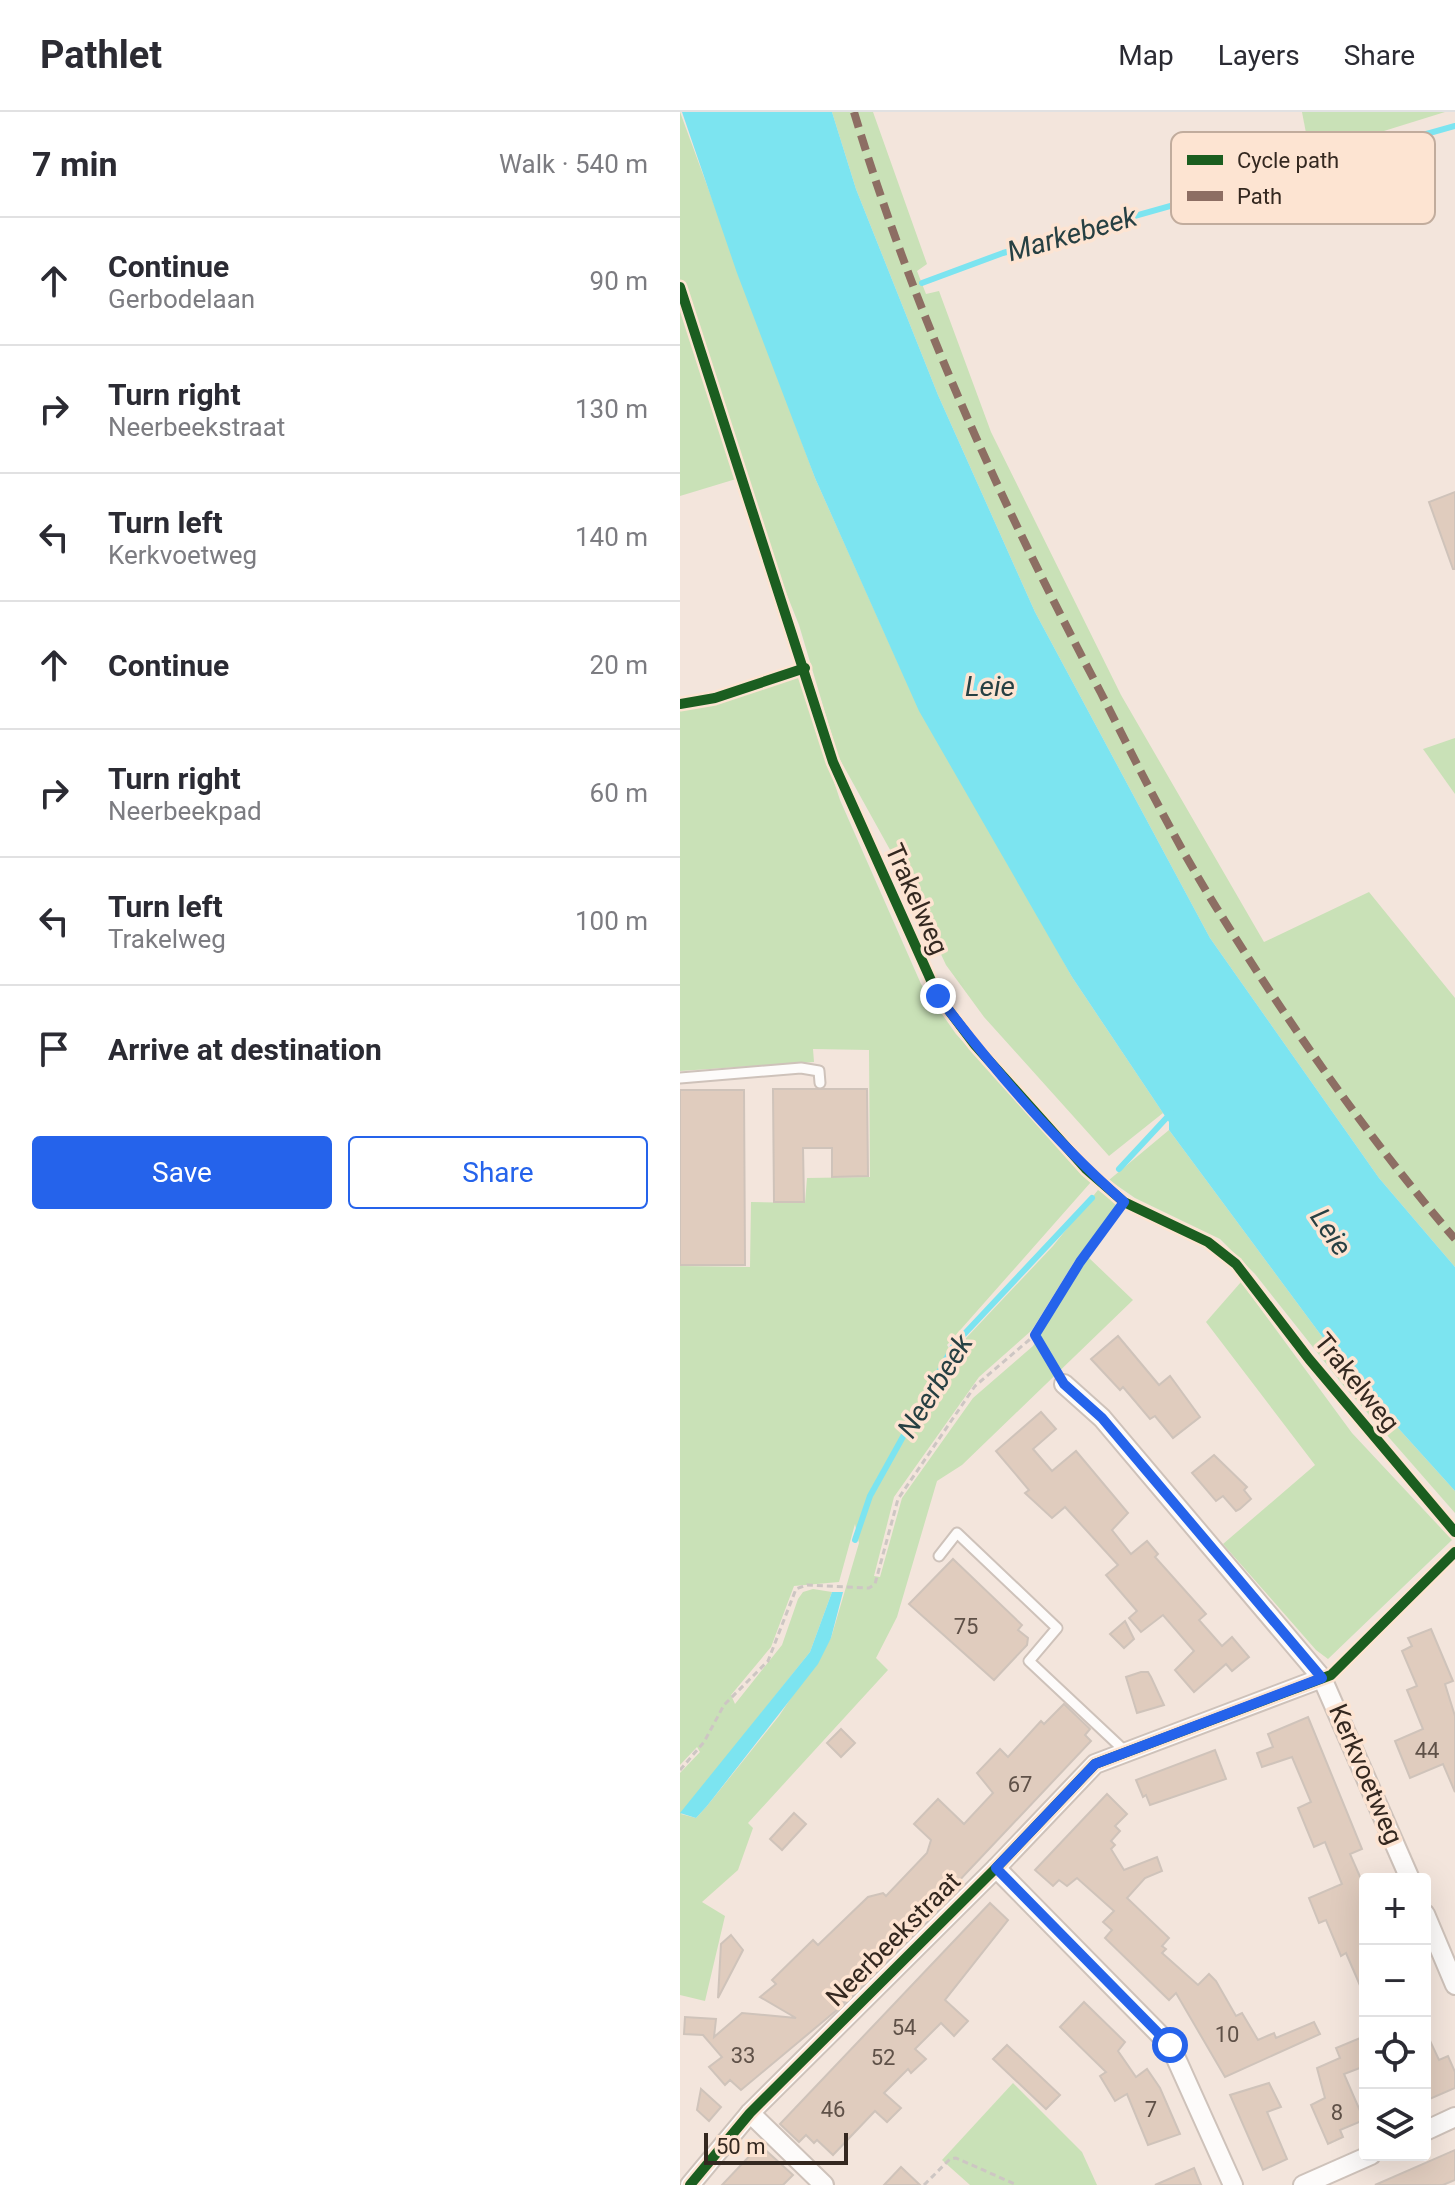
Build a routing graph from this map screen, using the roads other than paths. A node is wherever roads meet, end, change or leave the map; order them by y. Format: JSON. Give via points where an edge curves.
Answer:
{"nodes":[{"id":1,"x":680,"y":287,"type":"edge"},
{"id":2,"x":680,"y":1078,"type":"edge"},
{"id":3,"x":820,"y":1083,"type":"dead end"},
{"id":4,"x":1064,"y":1384,"type":"road end"},
{"id":5,"x":1455,"y":1532,"type":"edge"},
{"id":6,"x":939,"y":1556,"type":"dead end"},
{"id":7,"x":1322,"y":1678,"type":"junction"},
{"id":8,"x":1126,"y":1752,"type":"junction"},
{"id":9,"x":996,"y":1868,"type":"junction"},
{"id":10,"x":1407,"y":1873,"type":"edge"},
{"id":11,"x":1431,"y":1928,"type":"edge"},
{"id":12,"x":1455,"y":1985,"type":"edge"},
{"id":13,"x":750,"y":2113,"type":"junction"},
{"id":14,"x":1455,"y":2117,"type":"edge"},
{"id":15,"x":1431,"y":2128,"type":"edge"},
{"id":16,"x":1359,"y":2160,"type":"edge"},
{"id":17,"x":690,"y":2185,"type":"edge"},
{"id":18,"x":824,"y":2185,"type":"edge"},
{"id":19,"x":1233,"y":2185,"type":"edge"},
{"id":20,"x":1303,"y":2185,"type":"edge"}],
"edges":[{"from":1,"to":5,"type":"lane","name":"Trakelweg","via":[[833,762],[938,996],[1086,1169],[1124,1202],[1208,1242],[1236,1264]]},
{"from":2,"to":3,"type":"lane","via":[[801,1068],[819,1071]]},
{"from":4,"to":7,"type":"street","name":"Kerkvoetweg","via":[[1102,1418]]},
{"from":6,"to":8,"type":"lane","via":[[957,1533],[1057,1628],[1029,1661]]},
{"from":7,"to":8,"type":"street","name":"Neerbeekstraat"},
{"from":7,"to":10,"type":"street","name":"Kerkvoetweg"},
{"from":8,"to":9,"type":"street","name":"Neerbeekstraat","via":[[1095,1764]]},
{"from":9,"to":13,"type":"street","name":"Neerbeekstraat"},
{"from":9,"to":19,"type":"street","via":[[1170,2045]]},
{"from":11,"to":12,"type":"street"},
{"from":13,"to":17,"type":"street","name":"Neerbeekstraat"},
{"from":13,"to":18,"type":"street"},
{"from":14,"to":15,"type":"street"},
{"from":16,"to":20,"type":"street"}]}
